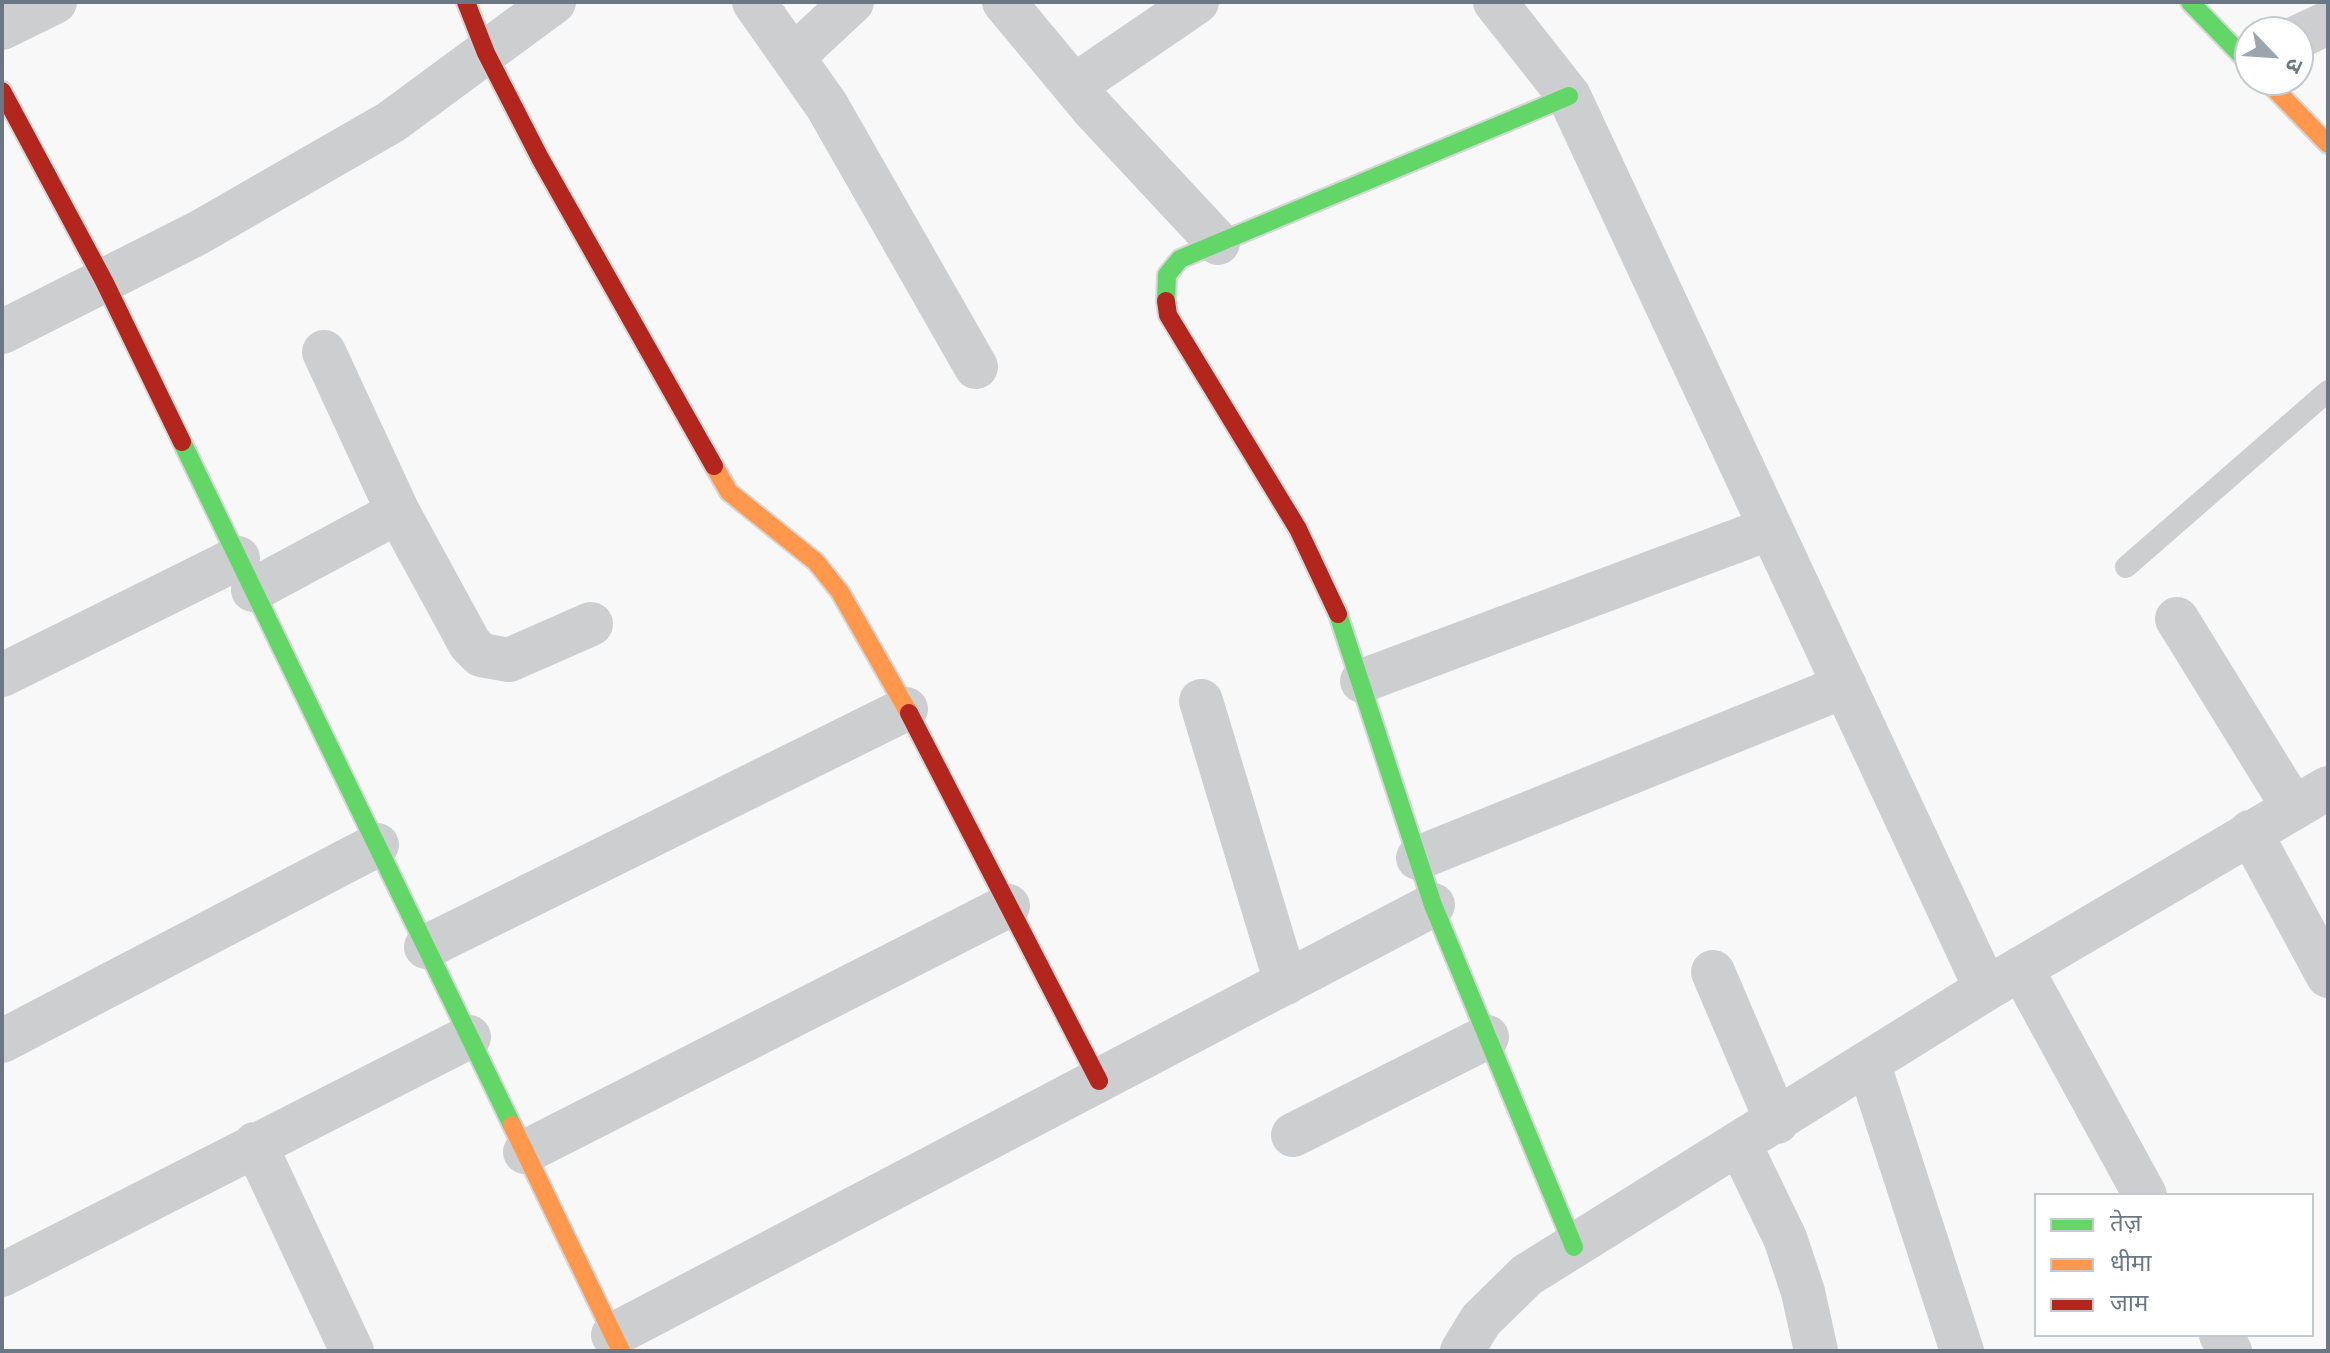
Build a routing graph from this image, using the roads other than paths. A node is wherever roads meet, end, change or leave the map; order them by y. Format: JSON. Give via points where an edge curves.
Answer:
{"nodes":[{"id":1,"x":55,"y":2,"type":"edge"},
{"id":2,"x":466,"y":2,"type":"edge"},
{"id":3,"x":554,"y":2,"type":"edge"},
{"id":4,"x":754,"y":2,"type":"edge"},
{"id":5,"x":852,"y":2,"type":"edge"},
{"id":6,"x":1004,"y":2,"type":"edge"},
{"id":7,"x":1197,"y":2,"type":"edge"},
{"id":8,"x":1495,"y":2,"type":"edge"},
{"id":9,"x":2190,"y":2,"type":"edge"},
{"id":10,"x":2,"y":28,"type":"edge"},
{"id":11,"x":2234,"y":47,"type":"edge"},
{"id":12,"x":486,"y":53,"type":"junction"},
{"id":13,"x":794,"y":56,"type":"junction"},
{"id":14,"x":1074,"y":86,"type":"junction"},
{"id":15,"x":2,"y":91,"type":"edge"},
{"id":16,"x":1569,"y":96,"type":"junction"},
{"id":17,"x":2282,"y":96,"type":"edge"},
{"id":18,"x":2328,"y":144,"type":"edge"},
{"id":19,"x":1218,"y":243,"type":"junction"},
{"id":20,"x":104,"y":281,"type":"junction"},
{"id":21,"x":2,"y":332,"type":"edge"},
{"id":22,"x":324,"y":352,"type":"dead end"},
{"id":23,"x":976,"y":367,"type":"dead end"},
{"id":24,"x":2328,"y":391,"type":"edge"},
{"id":25,"x":398,"y":512,"type":"junction"},
{"id":26,"x":1771,"y":528,"type":"junction"},
{"id":27,"x":2126,"y":567,"type":"dead end"},
{"id":28,"x":246,"y":574,"type":"junction"},
{"id":29,"x":2177,"y":619,"type":"dead end"},
{"id":30,"x":591,"y":624,"type":"dead end"},
{"id":31,"x":2,"y":675,"type":"edge"},
{"id":32,"x":1362,"y":681,"type":"junction"},
{"id":33,"x":1845,"y":686,"type":"junction"},
{"id":34,"x":1201,"y":701,"type":"dead end"},
{"id":35,"x":906,"y":709,"type":"junction"},
{"id":36,"x":2311,"y":798,"type":"edge"},
{"id":37,"x":2250,"y":832,"type":"junction"},
{"id":38,"x":377,"y":845,"type":"junction"},
{"id":39,"x":1418,"y":858,"type":"junction"},
{"id":40,"x":1433,"y":905,"type":"junction"},
{"id":41,"x":1008,"y":906,"type":"junction"},
{"id":42,"x":426,"y":947,"type":"junction"},
{"id":43,"x":1713,"y":972,"type":"dead end"},
{"id":44,"x":2328,"y":976,"type":"edge"},
{"id":45,"x":2004,"y":978,"type":"junction"},
{"id":46,"x":1286,"y":983,"type":"junction"},
{"id":47,"x":469,"y":1037,"type":"junction"},
{"id":48,"x":1487,"y":1037,"type":"junction"},
{"id":49,"x":2,"y":1041,"type":"edge"},
{"id":50,"x":1869,"y":1065,"type":"junction"},
{"id":51,"x":1099,"y":1081,"type":"junction"},
{"id":52,"x":1777,"y":1122,"type":"junction"},
{"id":53,"x":1293,"y":1135,"type":"dead end"},
{"id":54,"x":255,"y":1144,"type":"junction"},
{"id":55,"x":1740,"y":1145,"type":"junction"},
{"id":56,"x":525,"y":1152,"type":"junction"},
{"id":57,"x":2144,"y":1193,"type":"edge"},
{"id":58,"x":1574,"y":1247,"type":"junction"},
{"id":59,"x":2,"y":1275,"type":"edge"},
{"id":60,"x":617,"y":1343,"type":"edge"},
{"id":61,"x":1466,"y":1348,"type":"edge"},
{"id":62,"x":352,"y":1351,"type":"edge"},
{"id":63,"x":1816,"y":1351,"type":"edge"},
{"id":64,"x":1962,"y":1351,"type":"edge"}],
"edges":[{"from":1,"to":10,"type":"street"},
{"from":2,"to":12,"type":"street"},
{"from":3,"to":12,"type":"street"},
{"from":4,"to":13,"type":"street"},
{"from":5,"to":13,"type":"street"},
{"from":6,"to":14,"type":"street"},
{"from":7,"to":14,"type":"street"},
{"from":8,"to":16,"type":"street"},
{"from":9,"to":11,"type":"street"},
{"from":12,"to":20,"type":"street","via":[[391,122]]},
{"from":12,"to":35,"type":"street","via":[[729,492],[816,562],[840,592]]},
{"from":13,"to":23,"type":"street"},
{"from":14,"to":19,"type":"street"},
{"from":15,"to":20,"type":"street"},
{"from":16,"to":19,"type":"street"},
{"from":16,"to":26,"type":"street"},
{"from":17,"to":18,"type":"street"},
{"from":19,"to":32,"type":"street","via":[[1180,259],[1167,275],[1168,315],[1298,529],[1327,585]]},
{"from":20,"to":21,"type":"street"},
{"from":20,"to":28,"type":"street"},
{"from":22,"to":25,"type":"street"},
{"from":24,"to":27,"type":"lane"},
{"from":25,"to":28,"type":"street"},
{"from":25,"to":30,"type":"street","via":[[481,655],[509,660]]},
{"from":26,"to":32,"type":"street"},
{"from":26,"to":33,"type":"street"},
{"from":28,"to":31,"type":"street"},
{"from":28,"to":38,"type":"street"},
{"from":29,"to":36,"type":"street"},
{"from":32,"to":39,"type":"street"},
{"from":33,"to":39,"type":"street"},
{"from":33,"to":45,"type":"street"},
{"from":34,"to":46,"type":"street"},
{"from":35,"to":41,"type":"street"},
{"from":35,"to":42,"type":"street"},
{"from":36,"to":37,"type":"street"},
{"from":37,"to":44,"type":"street"},
{"from":37,"to":45,"type":"street"},
{"from":38,"to":42,"type":"street"},
{"from":38,"to":49,"type":"street"},
{"from":39,"to":40,"type":"street"},
{"from":40,"to":46,"type":"street"},
{"from":40,"to":48,"type":"street"},
{"from":41,"to":51,"type":"street"},
{"from":41,"to":56,"type":"street"},
{"from":42,"to":47,"type":"street"},
{"from":43,"to":52,"type":"street"},
{"from":45,"to":50,"type":"street"},
{"from":45,"to":57,"type":"street"},
{"from":46,"to":51,"type":"street"},
{"from":47,"to":54,"type":"street"},
{"from":47,"to":56,"type":"street"},
{"from":48,"to":53,"type":"street"},
{"from":48,"to":58,"type":"street"},
{"from":50,"to":52,"type":"street"},
{"from":50,"to":64,"type":"street"},
{"from":51,"to":60,"type":"street"},
{"from":52,"to":55,"type":"street"},
{"from":54,"to":59,"type":"street"},
{"from":54,"to":62,"type":"street"},
{"from":55,"to":58,"type":"street"},
{"from":55,"to":63,"type":"street","via":[[1785,1238]]},
{"from":56,"to":60,"type":"street"},
{"from":58,"to":61,"type":"street","via":[[1527,1275],[1481,1320]]}]}
